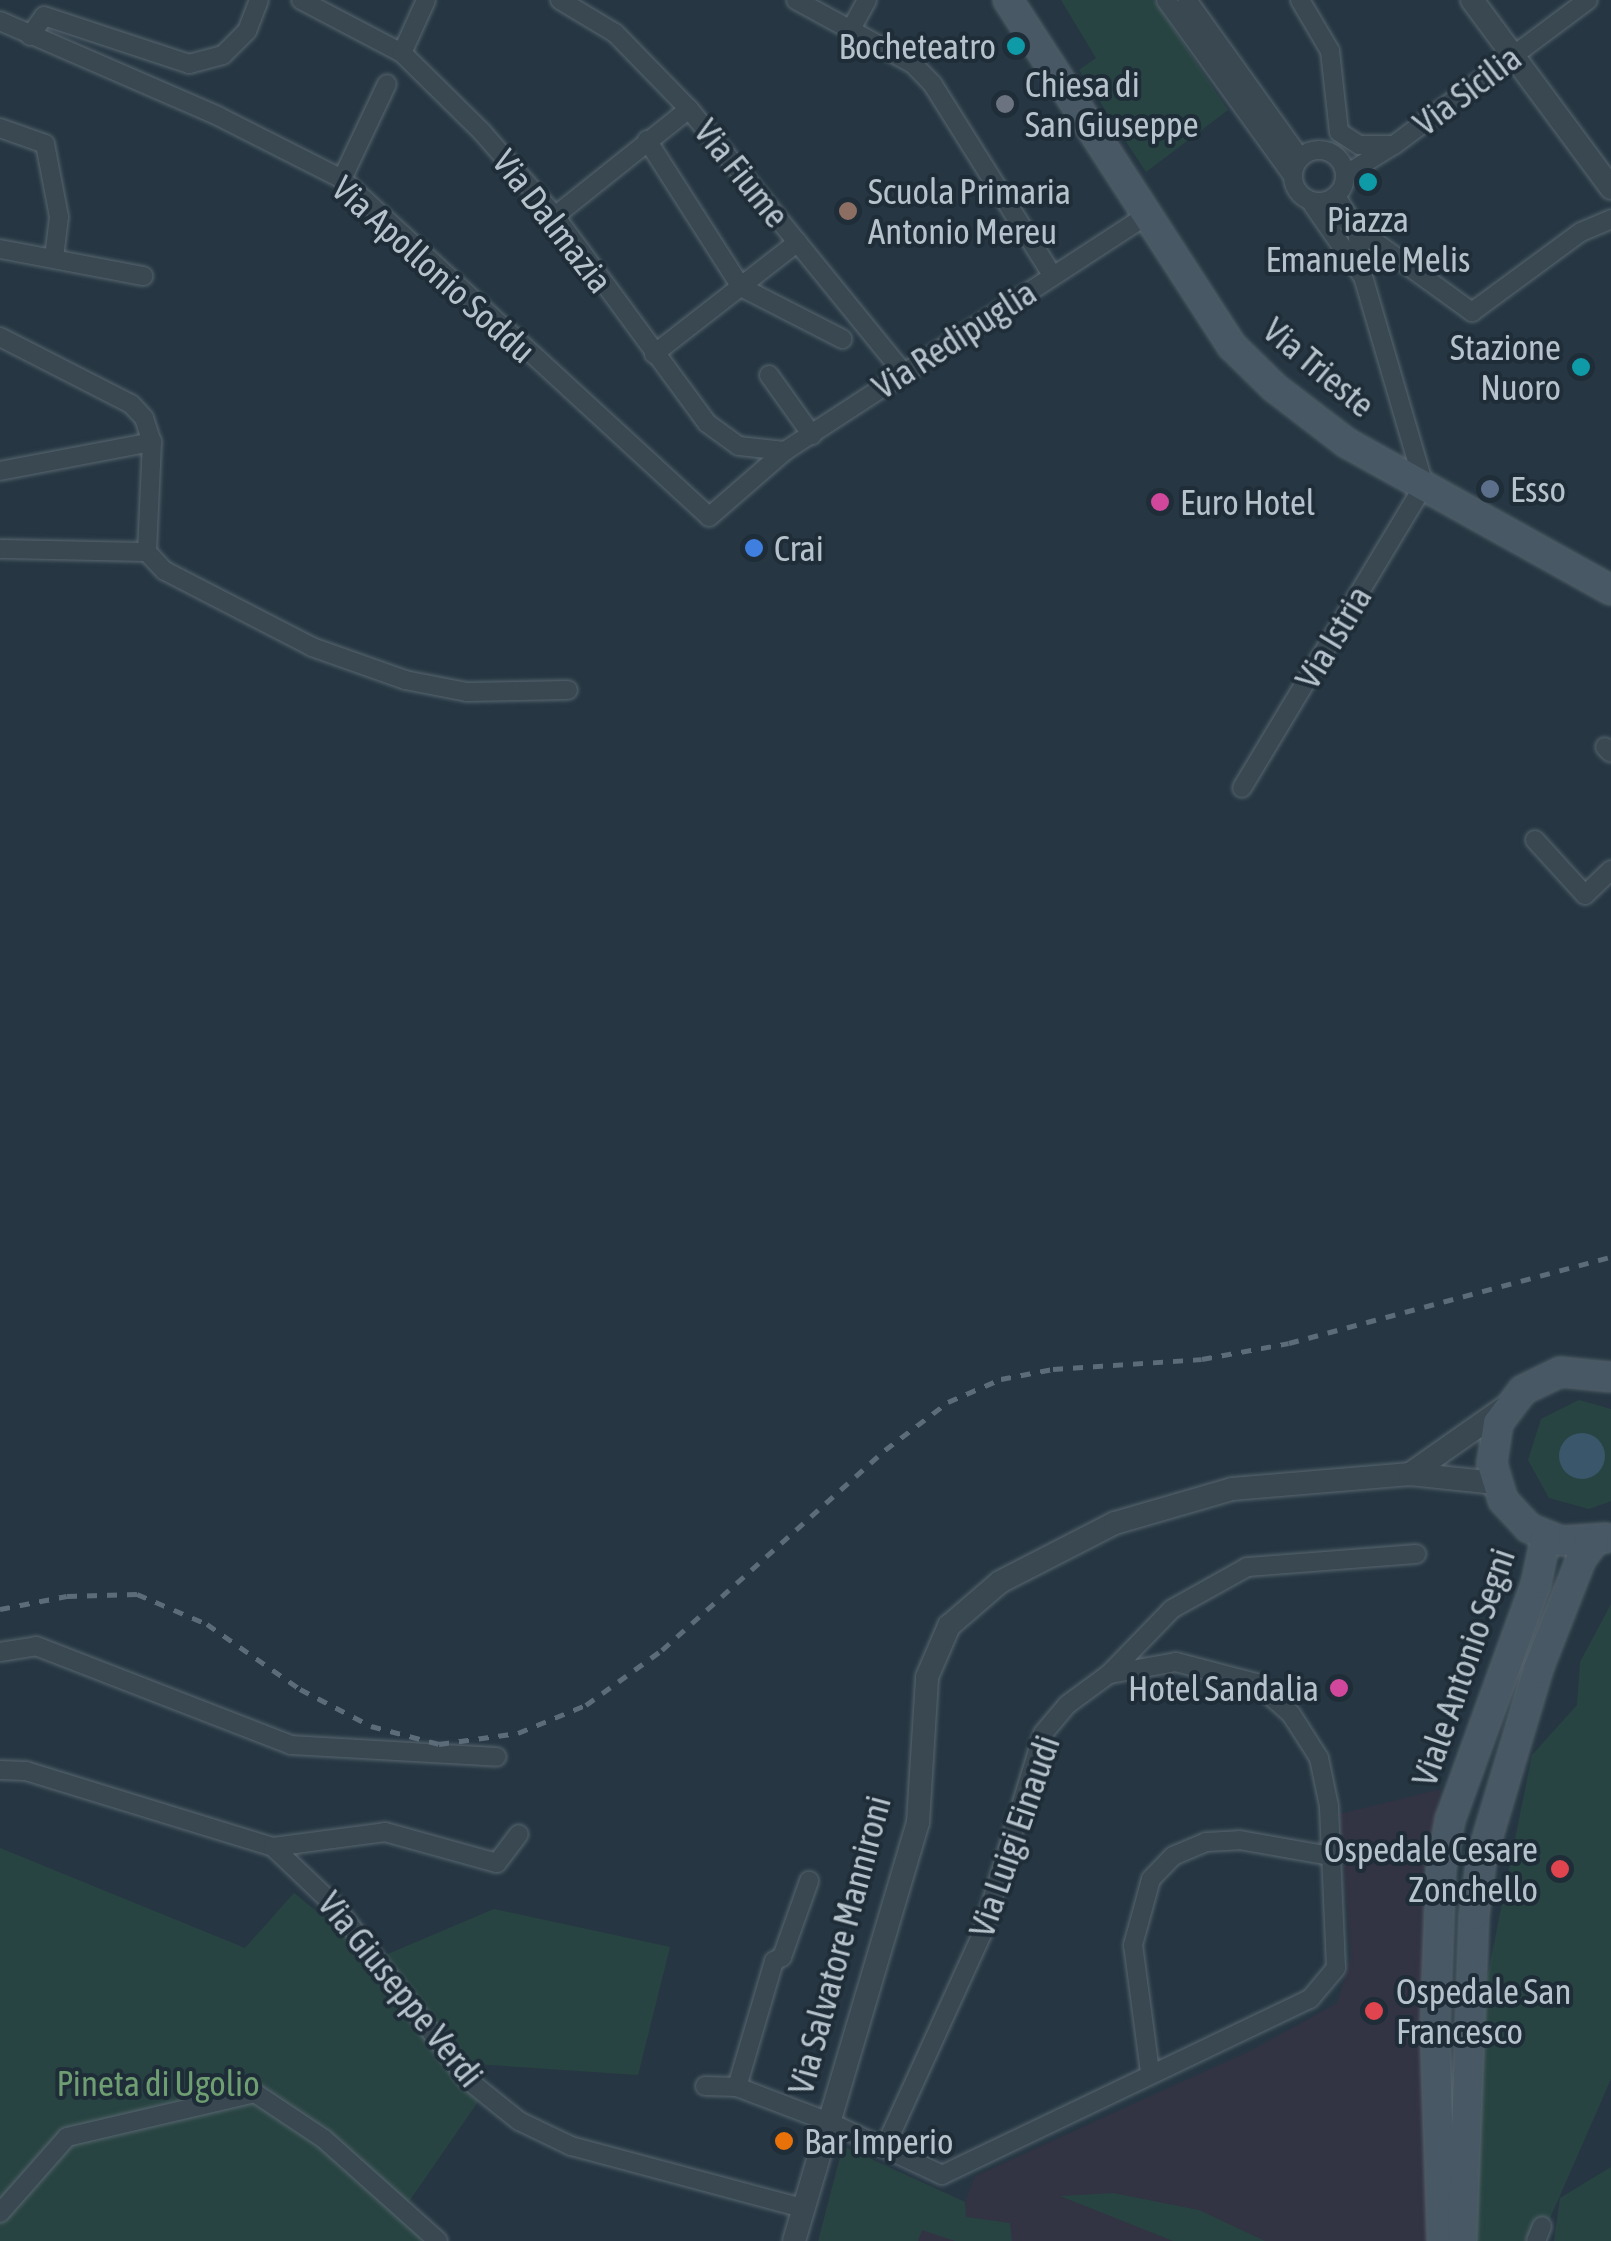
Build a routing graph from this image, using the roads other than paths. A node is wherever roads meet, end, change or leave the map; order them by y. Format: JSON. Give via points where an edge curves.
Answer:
{"nodes":[{"id":1,"x":258,"y":0,"type":"edge"},
{"id":2,"x":302,"y":0,"type":"edge"},
{"id":3,"x":426,"y":0,"type":"edge"},
{"id":4,"x":796,"y":0,"type":"edge"},
{"id":5,"x":868,"y":0,"type":"edge"},
{"id":6,"x":1008,"y":0,"type":"edge"},
{"id":7,"x":1166,"y":0,"type":"edge"},
{"id":8,"x":1187,"y":0,"type":"edge"},
{"id":9,"x":1300,"y":0,"type":"edge"},
{"id":10,"x":1472,"y":0,"type":"edge"},
{"id":11,"x":1588,"y":0,"type":"edge"},
{"id":12,"x":566,"y":1,"type":"edge"},
{"id":13,"x":0,"y":20,"type":"edge"},
{"id":14,"x":852,"y":29,"type":"junction"},
{"id":15,"x":30,"y":36,"type":"junction"},
{"id":16,"x":402,"y":54,"type":"junction"},
{"id":17,"x":1511,"y":55,"type":"junction"},
{"id":18,"x":387,"y":84,"type":"dead end"},
{"id":19,"x":689,"y":109,"type":"junction"},
{"id":20,"x":0,"y":128,"type":"edge"},
{"id":21,"x":1339,"y":132,"type":"junction"},
{"id":22,"x":647,"y":140,"type":"junction"},
{"id":23,"x":1394,"y":145,"type":"junction"},
{"id":24,"x":1318,"y":149,"type":"junction"},
{"id":25,"x":1300,"y":158,"type":"junction"},
{"id":26,"x":1345,"y":175,"type":"junction"},
{"id":27,"x":1293,"y":176,"type":"junction"},
{"id":28,"x":342,"y":179,"type":"junction"},
{"id":29,"x":1611,"y":188,"type":"edge"},
{"id":30,"x":1322,"y":199,"type":"junction"},
{"id":31,"x":1148,"y":214,"type":"junction"},
{"id":32,"x":555,"y":216,"type":"junction"},
{"id":33,"x":1611,"y":219,"type":"edge"},
{"id":34,"x":1357,"y":231,"type":"junction"},
{"id":35,"x":798,"y":242,"type":"junction"},
{"id":36,"x":0,"y":249,"type":"edge"},
{"id":37,"x":54,"y":258,"type":"junction"},
{"id":38,"x":1052,"y":275,"type":"junction"},
{"id":39,"x":143,"y":276,"type":"dead end"},
{"id":40,"x":1363,"y":276,"type":"junction"},
{"id":41,"x":741,"y":286,"type":"junction"},
{"id":42,"x":0,"y":337,"type":"edge"},
{"id":43,"x":842,"y":339,"type":"dead end"},
{"id":44,"x":654,"y":354,"type":"junction"},
{"id":45,"x":902,"y":371,"type":"junction"},
{"id":46,"x":770,"y":375,"type":"dead end"},
{"id":47,"x":812,"y":435,"type":"junction"},
{"id":48,"x":152,"y":442,"type":"junction"},
{"id":49,"x":786,"y":451,"type":"junction"},
{"id":50,"x":0,"y":471,"type":"edge"},
{"id":51,"x":1424,"y":485,"type":"junction"},
{"id":52,"x":0,"y":548,"type":"edge"},
{"id":53,"x":147,"y":552,"type":"junction"},
{"id":54,"x":1611,"y":590,"type":"edge"},
{"id":55,"x":568,"y":690,"type":"dead end"},
{"id":56,"x":1242,"y":788,"type":"dead end"},
{"id":57,"x":1535,"y":840,"type":"dead end"},
{"id":58,"x":1611,"y":870,"type":"edge"},
{"id":59,"x":1611,"y":1377,"type":"edge"},
{"id":60,"x":1508,"y":1405,"type":"junction"},
{"id":61,"x":1410,"y":1474,"type":"junction"},
{"id":62,"x":1496,"y":1483,"type":"junction"},
{"id":63,"x":1546,"y":1537,"type":"junction"},
{"id":64,"x":1603,"y":1539,"type":"edge"},
{"id":65,"x":1417,"y":1554,"type":"dead end"},
{"id":66,"x":0,"y":1652,"type":"edge"},
{"id":67,"x":1109,"y":1674,"type":"junction"},
{"id":68,"x":497,"y":1758,"type":"dead end"},
{"id":69,"x":0,"y":1770,"type":"edge"},
{"id":70,"x":519,"y":1834,"type":"dead end"},
{"id":71,"x":273,"y":1847,"type":"junction"},
{"id":72,"x":1331,"y":1856,"type":"junction"},
{"id":73,"x":809,"y":1881,"type":"dead end"},
{"id":74,"x":1150,"y":2072,"type":"junction"},
{"id":75,"x":705,"y":2086,"type":"dead end"},
{"id":76,"x":736,"y":2087,"type":"junction"},
{"id":77,"x":831,"y":2116,"type":"junction"},
{"id":78,"x":890,"y":2136,"type":"junction"},
{"id":79,"x":942,"y":2175,"type":"junction"},
{"id":80,"x":803,"y":2208,"type":"junction"},
{"id":81,"x":0,"y":2213,"type":"edge"},
{"id":82,"x":438,"y":2241,"type":"edge"},
{"id":83,"x":794,"y":2241,"type":"edge"},
{"id":84,"x":1442,"y":2241,"type":"edge"},
{"id":85,"x":1462,"y":2241,"type":"edge"}],
"edges":[{"from":1,"to":15,"type":"street","via":[[247,31],[223,55],[188,64],[44,16]]},
{"from":2,"to":16,"type":"street","name":"Via Dalmazia"},
{"from":3,"to":16,"type":"street"},
{"from":4,"to":14,"type":"street"},
{"from":5,"to":14,"type":"street"},
{"from":6,"to":31,"type":"main road","name":"Via Trieste"},
{"from":7,"to":27,"type":"street"},
{"from":8,"to":25,"type":"street"},
{"from":9,"to":21,"type":"street","via":[[1330,51]]},
{"from":10,"to":17,"type":"street"},
{"from":11,"to":17,"type":"street","name":"Via Sicilia"},
{"from":12,"to":19,"type":"street","name":"Via Fiume","via":[[616,33]]},
{"from":13,"to":15,"type":"street","name":"Via Apollonio Soddu"},
{"from":14,"to":38,"type":"street","via":[[933,84]]},
{"from":15,"to":28,"type":"street","name":"Via Apollonio Soddu","via":[[218,116]]},
{"from":16,"to":32,"type":"street","name":"Via Dalmazia"},
{"from":17,"to":23,"type":"street","name":"Via Sicilia"},
{"from":17,"to":29,"type":"street"},
{"from":18,"to":28,"type":"street"},
{"from":19,"to":22,"type":"street"},
{"from":19,"to":35,"type":"street","name":"Via Fiume"},
{"from":20,"to":37,"type":"street","via":[[45,144],[59,217]]},
{"from":21,"to":23,"type":"street","name":"Via Sicilia","via":[[1359,144]]},
{"from":21,"to":24,"type":"street"},
{"from":22,"to":32,"type":"street"},
{"from":22,"to":41,"type":"street"},
{"from":23,"to":26,"type":"street","name":"Via Sicilia"},
{"from":24,"to":25,"type":"street"},
{"from":24,"to":26,"type":"street","via":[[1335,154]]},
{"from":25,"to":27,"type":"street"},
{"from":26,"to":30,"type":"street"},
{"from":27,"to":30,"type":"street"},
{"from":28,"to":49,"type":"street","name":"Via Apollonio Soddu","via":[[709,517]]},
{"from":30,"to":34,"type":"street"},
{"from":30,"to":40,"type":"street"},
{"from":31,"to":38,"type":"street","name":"Via Redipuglia"},
{"from":31,"to":51,"type":"main road","name":"Via Trieste","via":[[1232,346],[1347,443]]},
{"from":32,"to":44,"type":"street","name":"Via Dalmazia"},
{"from":33,"to":34,"type":"street","via":[[1581,232],[1472,312]]},
{"from":34,"to":40,"type":"street"},
{"from":35,"to":41,"type":"street"},
{"from":35,"to":45,"type":"street","name":"Via Fiume"},
{"from":36,"to":37,"type":"street"},
{"from":37,"to":39,"type":"street"},
{"from":38,"to":45,"type":"street","name":"Via Redipuglia"},
{"from":40,"to":51,"type":"street"},
{"from":41,"to":43,"type":"street"},
{"from":41,"to":44,"type":"street"},
{"from":42,"to":48,"type":"street","via":[[131,404]]},
{"from":44,"to":49,"type":"street","name":"Via Dalmazia","via":[[707,423],[739,446]]},
{"from":45,"to":47,"type":"street","name":"Via Redipuglia"},
{"from":46,"to":47,"type":"street"},
{"from":47,"to":49,"type":"street","name":"Via Redipuglia"},
{"from":48,"to":50,"type":"street"},
{"from":48,"to":53,"type":"street"},
{"from":51,"to":54,"type":"main road","name":"Via Trieste"},
{"from":51,"to":56,"type":"street","name":"Via Istria"},
{"from":52,"to":53,"type":"street"},
{"from":53,"to":55,"type":"street","via":[[164,571],[256,622],[405,680],[467,692]]},
{"from":57,"to":58,"type":"street","via":[[1585,895]]},
{"from":59,"to":60,"type":"main road","via":[[1560,1372]]},
{"from":60,"to":61,"type":"street"},
{"from":60,"to":62,"type":"main road","via":[[1493,1442]]},
{"from":61,"to":62,"type":"street","name":"Via Salvatore Mannironi"},
{"from":61,"to":77,"type":"street","name":"Via Salvatore Mannironi","via":[[1232,1489],[1115,1523],[1000,1582],[949,1626],[927,1678],[918,1822]]},
{"from":62,"to":63,"type":"main road","via":[[1515,1515]]},
{"from":63,"to":64,"type":"main road"},
{"from":63,"to":84,"type":"main road","name":"Viale Antonio Segni","via":[[1536,1584],[1450,1820],[1441,1869],[1435,1994]]},
{"from":64,"to":85,"type":"main road","name":"Viale Antonio Segni","via":[[1576,1569],[1482,1856]]},
{"from":65,"to":67,"type":"street","via":[[1247,1567],[1172,1609]]},
{"from":66,"to":68,"type":"street","via":[[36,1646],[291,1745]]},
{"from":67,"to":72,"type":"street","name":"Via Luigi Einaudi","via":[[1176,1662],[1256,1683],[1291,1714],[1319,1758]]},
{"from":67,"to":78,"type":"street","name":"Via Luigi Einaudi","via":[[1067,1705],[1043,1734],[982,1934]]},
{"from":69,"to":71,"type":"street","name":"Via Giuseppe Verdi","via":[[26,1771]]},
{"from":70,"to":71,"type":"street","via":[[496,1863],[385,1832]]},
{"from":71,"to":80,"type":"street","name":"Via Giuseppe Verdi","via":[[336,1906],[468,2080],[519,2120],[571,2146]]},
{"from":72,"to":74,"type":"street","name":"Via Luigi Einaudi","via":[[1336,1968],[1310,1999]]},
{"from":72,"to":74,"type":"street","via":[[1239,1840],[1206,1842],[1174,1856],[1151,1879],[1133,1945]]},
{"from":73,"to":76,"type":"street","via":[[782,1958],[774,1960]]},
{"from":74,"to":79,"type":"street","name":"Via Luigi Einaudi"},
{"from":75,"to":76,"type":"street"},
{"from":76,"to":77,"type":"street"},
{"from":77,"to":78,"type":"street"},
{"from":77,"to":79,"type":"street"},
{"from":77,"to":80,"type":"street","name":"Via Salvatore Mannironi"},
{"from":78,"to":79,"type":"street","via":[[935,2160]]},
{"from":80,"to":83,"type":"street","name":"Via Salvatore Mannironi"},
{"from":81,"to":82,"type":"street","via":[[67,2137],[255,2092],[298,2118]]}]}
